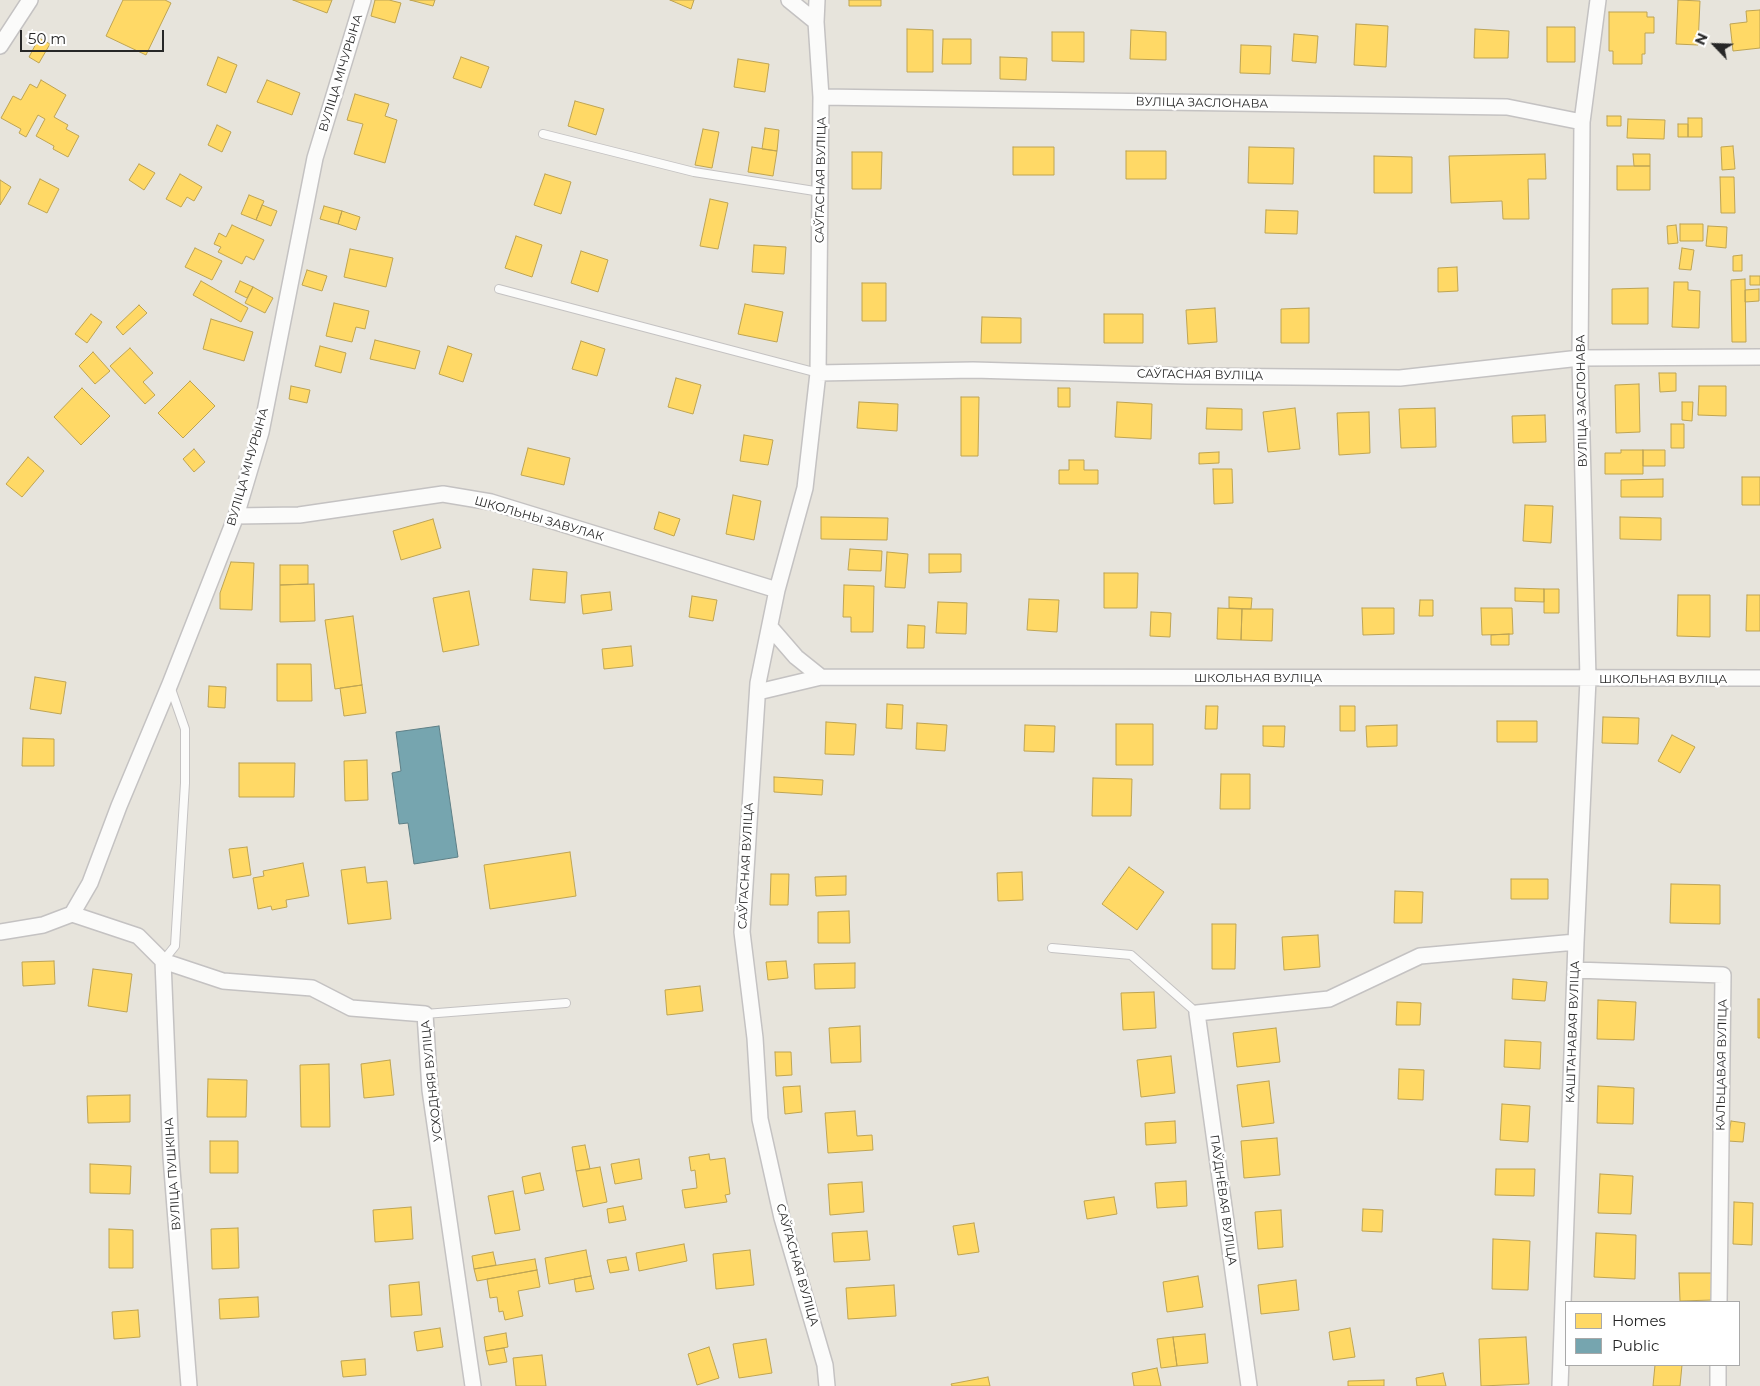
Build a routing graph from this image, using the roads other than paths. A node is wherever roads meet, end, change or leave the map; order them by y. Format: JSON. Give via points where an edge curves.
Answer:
{"nodes":[{"id":1,"x":30,"y":0,"type":"edge"},
{"id":2,"x":364,"y":0,"type":"edge"},
{"id":3,"x":790,"y":0,"type":"edge"},
{"id":4,"x":817,"y":0,"type":"edge"},
{"id":5,"x":1598,"y":0,"type":"edge"},
{"id":6,"x":816,"y":22,"type":"junction"},
{"id":7,"x":0,"y":46,"type":"edge"},
{"id":8,"x":821,"y":96,"type":"junction"},
{"id":9,"x":1582,"y":122,"type":"junction"},
{"id":10,"x":543,"y":134,"type":"dead end"},
{"id":11,"x":821,"y":192,"type":"junction"},
{"id":12,"x":499,"y":289,"type":"dead end"},
{"id":13,"x":1760,"y":357,"type":"edge"},
{"id":14,"x":1580,"y":358,"type":"junction"},
{"id":15,"x":818,"y":373,"type":"junction"},
{"id":16,"x":236,"y":516,"type":"junction"},
{"id":17,"x":777,"y":590,"type":"junction"},
{"id":18,"x":770,"y":627,"type":"junction"},
{"id":19,"x":821,"y":677,"type":"junction"},
{"id":20,"x":1760,"y":678,"type":"edge"},
{"id":21,"x":1588,"y":679,"type":"junction"},
{"id":22,"x":170,"y":684,"type":"junction"},
{"id":23,"x":758,"y":692,"type":"junction"},
{"id":24,"x":72,"y":914,"type":"junction"},
{"id":25,"x":0,"y":932,"type":"edge"},
{"id":26,"x":1576,"y":942,"type":"junction"},
{"id":27,"x":1052,"y":948,"type":"dead end"},
{"id":28,"x":163,"y":961,"type":"junction"},
{"id":29,"x":1575,"y":970,"type":"junction"},
{"id":30,"x":566,"y":1003,"type":"dead end"},
{"id":31,"x":425,"y":1014,"type":"junction"},
{"id":32,"x":1197,"y":1014,"type":"junction"},
{"id":33,"x":1719,"y":1301,"type":"edge"},
{"id":34,"x":825,"y":1365,"type":"junction"},
{"id":35,"x":1718,"y":1366,"type":"edge"},
{"id":36,"x":188,"y":1386,"type":"edge"},
{"id":37,"x":473,"y":1386,"type":"edge"},
{"id":38,"x":827,"y":1386,"type":"edge"},
{"id":39,"x":839,"y":1386,"type":"edge"},
{"id":40,"x":1249,"y":1386,"type":"edge"},
{"id":41,"x":1560,"y":1386,"type":"edge"},
{"id":42,"x":1718,"y":1386,"type":"edge"}],
"edges":[{"from":1,"to":7,"type":"street"},
{"from":2,"to":16,"type":"street","name":"ВУЛІЦА МІЧУРЫНА","via":[[315,158],[261,432]]},
{"from":3,"to":6,"type":"street"},
{"from":4,"to":6,"type":"street","name":"САЎГАСНАЯ ВУЛІЦА"},
{"from":5,"to":9,"type":"street","name":"ВУЛІЦА ЗАСЛОНАВА"},
{"from":6,"to":8,"type":"street","name":"САЎГАСНАЯ ВУЛІЦА"},
{"from":8,"to":9,"type":"street","name":"ВУЛІЦА ЗАСЛОНАВА","via":[[1507,108]]},
{"from":8,"to":11,"type":"street","name":"САЎГАСНАЯ ВУЛІЦА"},
{"from":9,"to":14,"type":"street","name":"ВУЛІЦА ЗАСЛОНАВА"},
{"from":10,"to":11,"type":"lane","via":[[694,172]]},
{"from":11,"to":15,"type":"street","name":"САЎГАСНАЯ ВУЛІЦА"},
{"from":12,"to":15,"type":"lane"},
{"from":13,"to":14,"type":"street","name":"САЎГАСНАЯ ВУЛІЦА"},
{"from":14,"to":15,"type":"street","name":"САЎГАСНАЯ ВУЛІЦА","via":[[1400,378],[973,370]]},
{"from":14,"to":21,"type":"street","name":"ВУЛІЦА ЗАСЛОНАВА"},
{"from":15,"to":17,"type":"street","name":"САЎГАСНАЯ ВУЛІЦА","via":[[805,488]]},
{"from":16,"to":17,"type":"street","name":"ШКОЛЬНЫ ЗАВУЛАК","via":[[299,515],[443,494],[491,502]]},
{"from":16,"to":22,"type":"street","name":"ВУЛІЦА МІЧУРЫНА"},
{"from":17,"to":18,"type":"street","name":"САЎГАСНАЯ ВУЛІЦА"},
{"from":18,"to":19,"type":"street","via":[[796,657]]},
{"from":18,"to":23,"type":"street","name":"САЎГАСНАЯ ВУЛІЦА"},
{"from":19,"to":21,"type":"street","name":"ШКОЛЬНАЯ ВУЛІЦА"},
{"from":19,"to":23,"type":"street","name":"ШКОЛЬНАЯ ВУЛІЦА"},
{"from":20,"to":21,"type":"street","name":"ШКОЛЬНАЯ ВУЛІЦА"},
{"from":21,"to":26,"type":"street","name":"КАШТАНАВАЯ ВУЛІЦА"},
{"from":22,"to":24,"type":"street","name":"ВУЛІЦА МІЧУРЫНА","via":[[90,883]]},
{"from":22,"to":28,"type":"lane","via":[[185,730],[185,783],[175,946]]},
{"from":23,"to":34,"type":"street","name":"САЎГАСНАЯ ВУЛІЦА","via":[[742,932],[755,1038],[760,1119],[782,1218]]},
{"from":24,"to":25,"type":"street","via":[[44,925]]},
{"from":24,"to":28,"type":"street","via":[[138,936]]},
{"from":26,"to":29,"type":"street","name":"КАШТАНАВАЯ ВУЛІЦА"},
{"from":26,"to":32,"type":"street","via":[[1420,956],[1329,999]]},
{"from":27,"to":32,"type":"lane","via":[[1131,955]]},
{"from":28,"to":31,"type":"street","name":"УСХОДНЯЯ ВУЛІЦА","via":[[223,981],[312,988],[351,1008]]},
{"from":28,"to":36,"type":"street","name":"ВУЛІЦА ПУШКІНА","via":[[171,1157]]},
{"from":29,"to":33,"type":"street","name":"КАЛЬЦАВАЯ ВУЛІЦА","via":[[1723,975]]},
{"from":29,"to":41,"type":"street","name":"КАШТАНАВАЯ ВУЛІЦА"},
{"from":30,"to":31,"type":"lane"},
{"from":31,"to":37,"type":"street","name":"УСХОДНЯЯ ВУЛІЦА","via":[[430,1090]]},
{"from":32,"to":40,"type":"street","name":"ПАЎДНЁВАЯ ВУЛІЦА"},
{"from":34,"to":38,"type":"street","name":"САЎГАСНАЯ ВУЛІЦА"},
{"from":34,"to":39,"type":"street"},
{"from":35,"to":42,"type":"street"}]}
